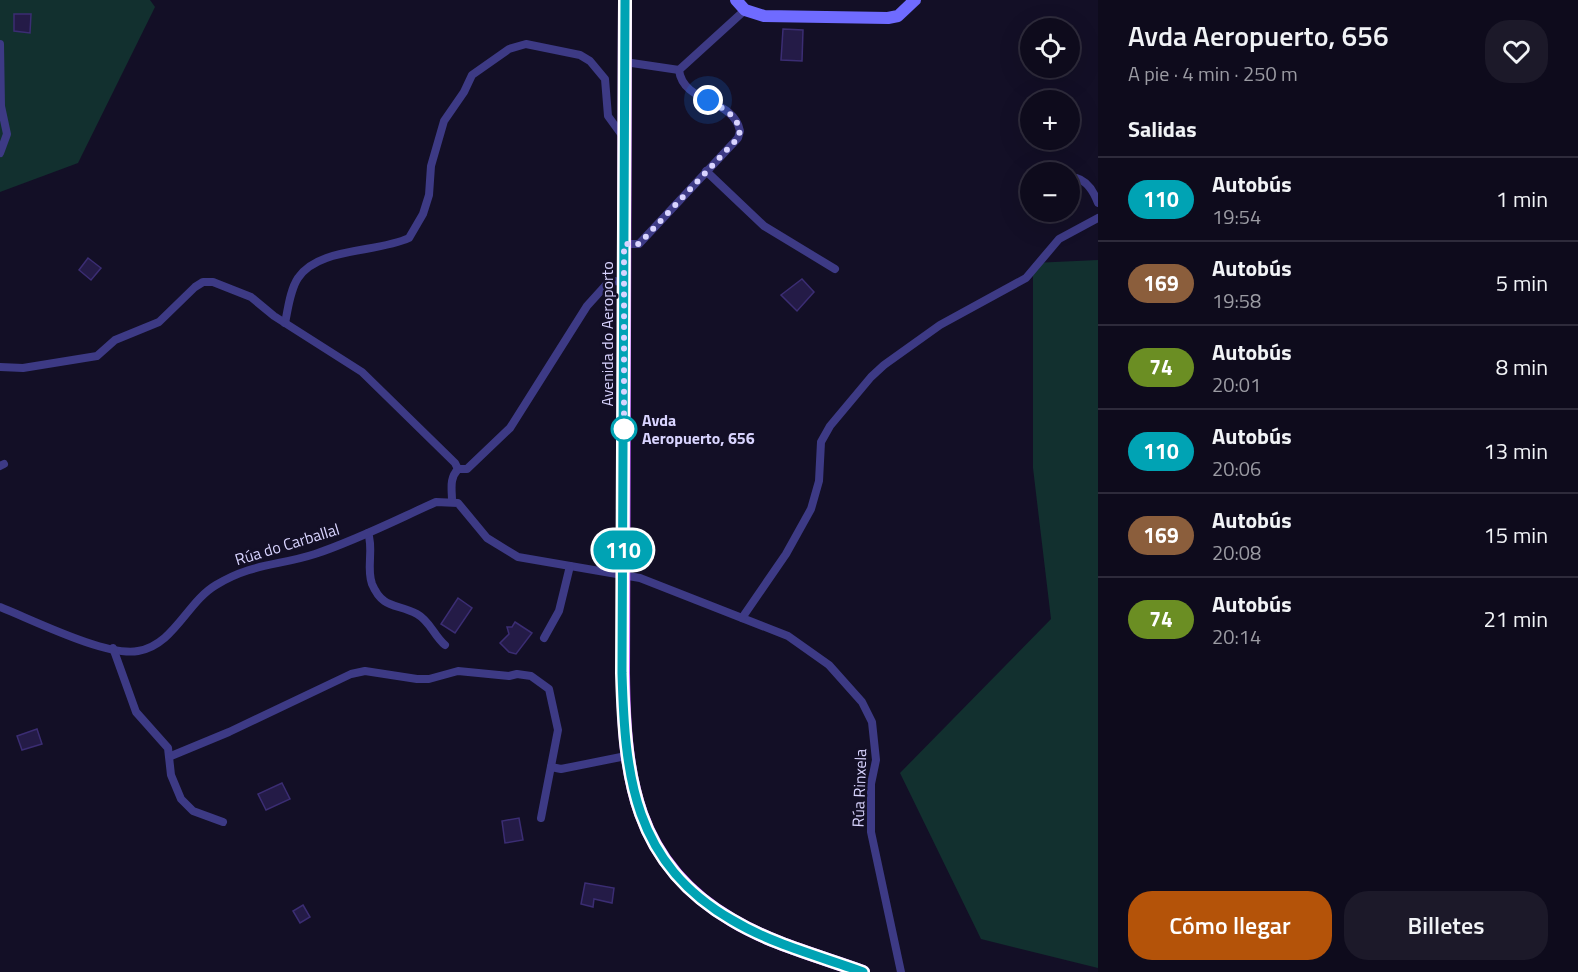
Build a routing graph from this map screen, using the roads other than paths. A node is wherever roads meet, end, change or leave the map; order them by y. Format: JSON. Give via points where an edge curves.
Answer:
{"nodes":[{"id":1,"x":625,"y":0,"type":"edge"},
{"id":2,"x":915,"y":0,"type":"edge"},
{"id":3,"x":740,"y":5,"type":"edge"},
{"id":4,"x":0,"y":45,"type":"edge"},
{"id":5,"x":625,"y":62,"type":"junction"},
{"id":6,"x":679,"y":70,"type":"junction"},
{"id":7,"x":624,"y":138,"type":"junction"},
{"id":8,"x":0,"y":153,"type":"edge"},
{"id":9,"x":706,"y":171,"type":"junction"},
{"id":10,"x":1080,"y":179,"type":"edge"},
{"id":11,"x":1098,"y":203,"type":"edge"},
{"id":12,"x":1098,"y":218,"type":"edge"},
{"id":13,"x":624,"y":244,"type":"junction"},
{"id":14,"x":835,"y":269,"type":"dead end"},
{"id":15,"x":624,"y":282,"type":"junction"},
{"id":16,"x":285,"y":323,"type":"junction"},
{"id":17,"x":0,"y":367,"type":"edge"},
{"id":18,"x":458,"y":469,"type":"junction"},
{"id":19,"x":452,"y":501,"type":"junction"},
{"id":20,"x":368,"y":533,"type":"junction"},
{"id":21,"x":570,"y":566,"type":"junction"},
{"id":22,"x":623,"y":573,"type":"junction"},
{"id":23,"x":0,"y":607,"type":"edge"},
{"id":24,"x":742,"y":618,"type":"junction"},
{"id":25,"x":544,"y":638,"type":"dead end"},
{"id":26,"x":445,"y":645,"type":"dead end"},
{"id":27,"x":112,"y":648,"type":"junction"},
{"id":28,"x":171,"y":756,"type":"junction"},
{"id":29,"x":626,"y":756,"type":"junction"},
{"id":30,"x":551,"y":767,"type":"junction"},
{"id":31,"x":541,"y":818,"type":"dead end"},
{"id":32,"x":223,"y":822,"type":"dead end"},
{"id":33,"x":863,"y":972,"type":"edge"},
{"id":34,"x":901,"y":972,"type":"edge"}],
"edges":[{"from":1,"to":5,"type":"main road","name":"Avenida do Aeroporto"},
{"from":2,"to":3,"type":"main road","via":[[898,16],[888,18],[764,16]]},
{"from":3,"to":6,"type":"street"},
{"from":4,"to":8,"type":"street","via":[[1,106],[7,134]]},
{"from":5,"to":6,"type":"street"},
{"from":5,"to":7,"type":"main road","name":"Avenida do Aeroporto"},
{"from":6,"to":9,"type":"street","via":[[687,88],[728,112],[739,126],[738,138]]},
{"from":7,"to":13,"type":"main road","name":"Avenida do Aeroporto"},
{"from":7,"to":16,"type":"street","via":[[608,116],[605,79],[590,61],[580,55],[526,44],[509,49],[472,75],[444,121],[431,166],[429,195],[409,238],[325,258],[308,268],[294,285]]},
{"from":9,"to":13,"type":"street","via":[[639,244]]},
{"from":9,"to":14,"type":"street","via":[[765,226]]},
{"from":10,"to":11,"type":"street","via":[[1094,192]]},
{"from":12,"to":24,"type":"street","via":[[1059,240],[1026,278],[940,325],[871,377],[821,442],[819,481],[811,508],[786,554]]},
{"from":13,"to":15,"type":"main road","name":"Avenida do Aeroporto"},
{"from":15,"to":18,"type":"street","via":[[613,281],[593,299],[510,428],[467,469]]},
{"from":15,"to":22,"type":"main road","name":"Avenida do Aeroporto"},
{"from":16,"to":17,"type":"street","via":[[251,297],[203,282],[159,322],[116,340],[97,356],[23,368]]},
{"from":16,"to":18,"type":"street","via":[[375,382]]},
{"from":18,"to":19,"type":"street","via":[[451,482]]},
{"from":19,"to":20,"type":"street","name":"Rúa do Carballal","via":[[436,502]]},
{"from":19,"to":21,"type":"street","via":[[465,509],[487,538],[518,557]]},
{"from":20,"to":26,"type":"street","via":[[372,550],[370,577],[383,601],[417,614]]},
{"from":20,"to":27,"type":"street","name":"Rúa do Carballal","via":[[312,555],[250,567],[213,586],[162,640],[148,649],[135,652]]},
{"from":21,"to":22,"type":"street"},
{"from":21,"to":25,"type":"street","via":[[559,611]]},
{"from":22,"to":24,"type":"street","name":"Rúa Rinxela"},
{"from":22,"to":29,"type":"main road","name":"Avenida do Aeroporto"},
{"from":23,"to":27,"type":"street","name":"Rúa do Carballal","via":[[94,645]]},
{"from":24,"to":34,"type":"street","name":"Rúa Rinxela","via":[[788,636],[829,665],[862,702],[872,722],[876,760],[871,784],[871,832]]},
{"from":27,"to":28,"type":"street","via":[[136,712]]},
{"from":28,"to":30,"type":"street","via":[[351,674],[364,671],[429,679],[458,671],[531,676],[549,689],[558,730]]},
{"from":28,"to":32,"type":"street","via":[[171,775],[181,799],[193,811]]},
{"from":29,"to":30,"type":"street","via":[[561,769]]},
{"from":29,"to":33,"type":"main road","name":"Avenida do Aeroporto","via":[[643,823],[663,860],[683,884],[732,921]]},
{"from":30,"to":31,"type":"street"}]}
